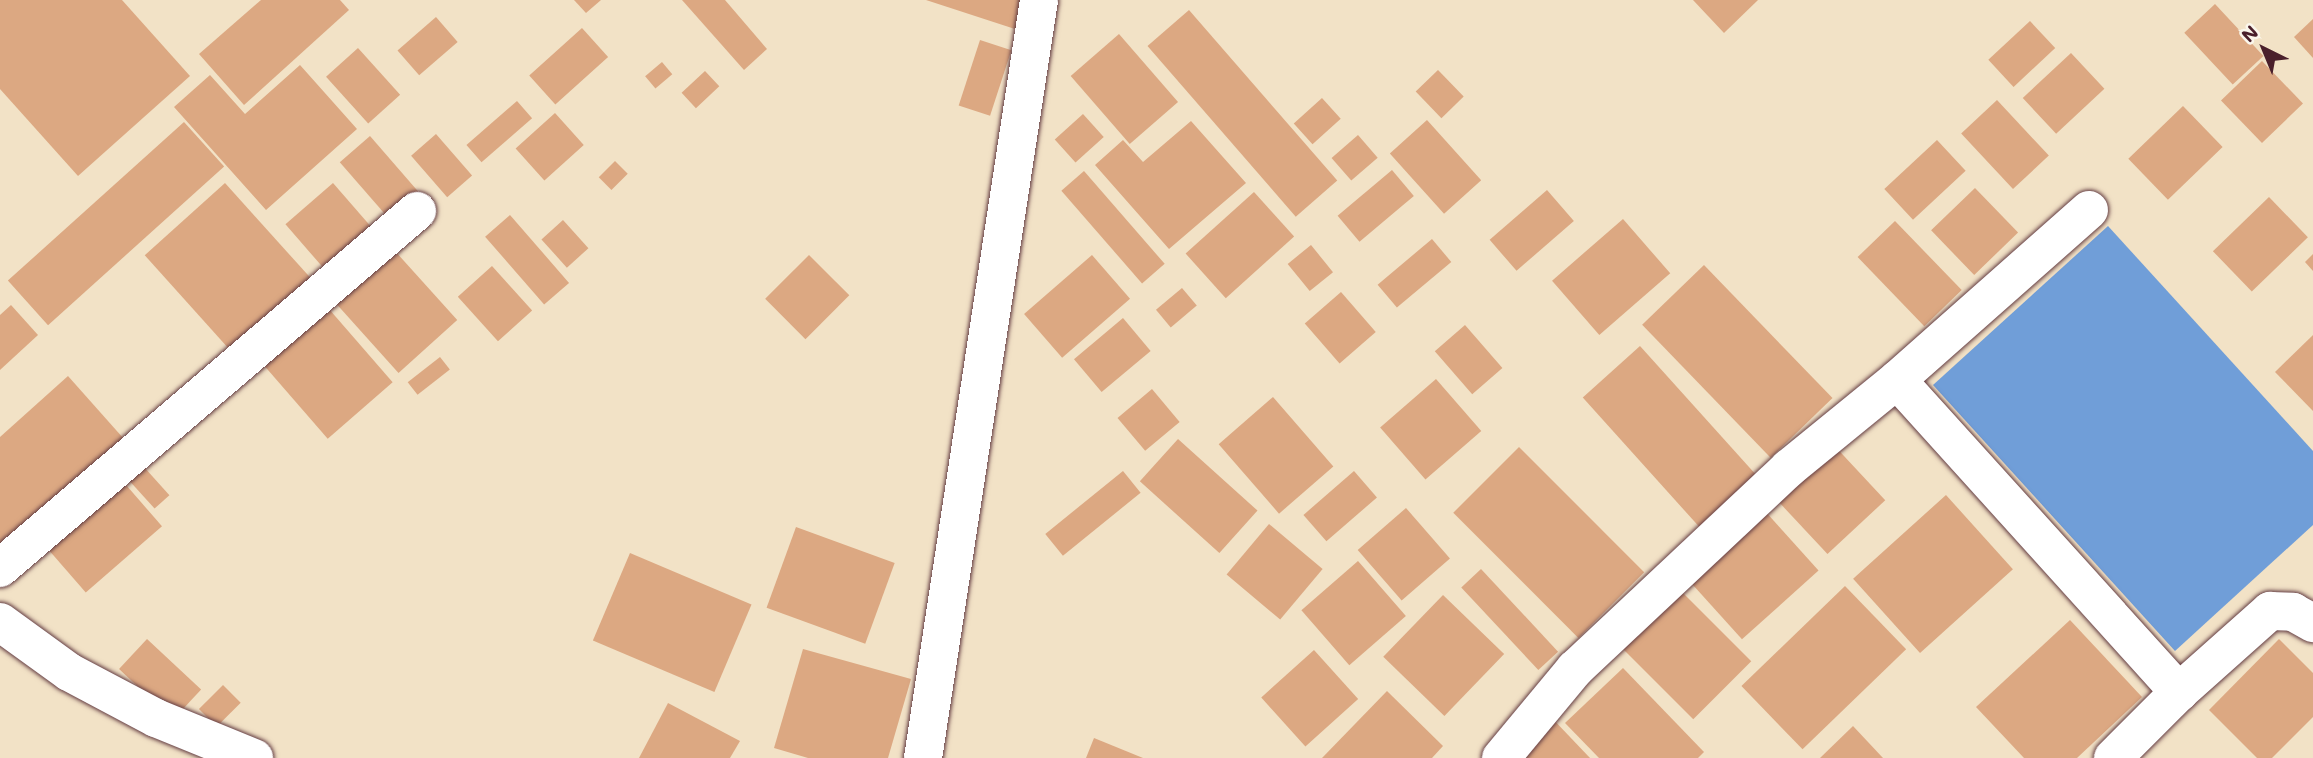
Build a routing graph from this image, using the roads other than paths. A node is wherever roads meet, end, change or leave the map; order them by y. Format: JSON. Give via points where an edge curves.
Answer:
{"nodes":[{"id":1,"x":1039,"y":0,"type":"edge"},
{"id":2,"x":2089,"y":210,"type":"dead end"},
{"id":3,"x":417,"y":211,"type":"dead end"},
{"id":4,"x":1897,"y":380,"type":"junction"},
{"id":5,"x":0,"y":568,"type":"edge"},
{"id":6,"x":0,"y":622,"type":"edge"},
{"id":7,"x":2313,"y":623,"type":"edge"},
{"id":8,"x":2179,"y":692,"type":"junction"},
{"id":9,"x":248,"y":757,"type":"edge"},
{"id":10,"x":923,"y":758,"type":"edge"},
{"id":11,"x":1501,"y":758,"type":"edge"},
{"id":12,"x":2113,"y":758,"type":"edge"}],
"edges":[{"from":1,"to":10,"type":"street"},
{"from":2,"to":4,"type":"street"},
{"from":3,"to":5,"type":"street"},
{"from":4,"to":8,"type":"street"},
{"from":4,"to":11,"type":"street","via":[[1789,468],[1575,669]]},
{"from":6,"to":9,"type":"street","via":[[69,672],[156,718]]},
{"from":7,"to":8,"type":"street","via":[[2292,612],[2270,611]]},
{"from":8,"to":12,"type":"street"}]}
